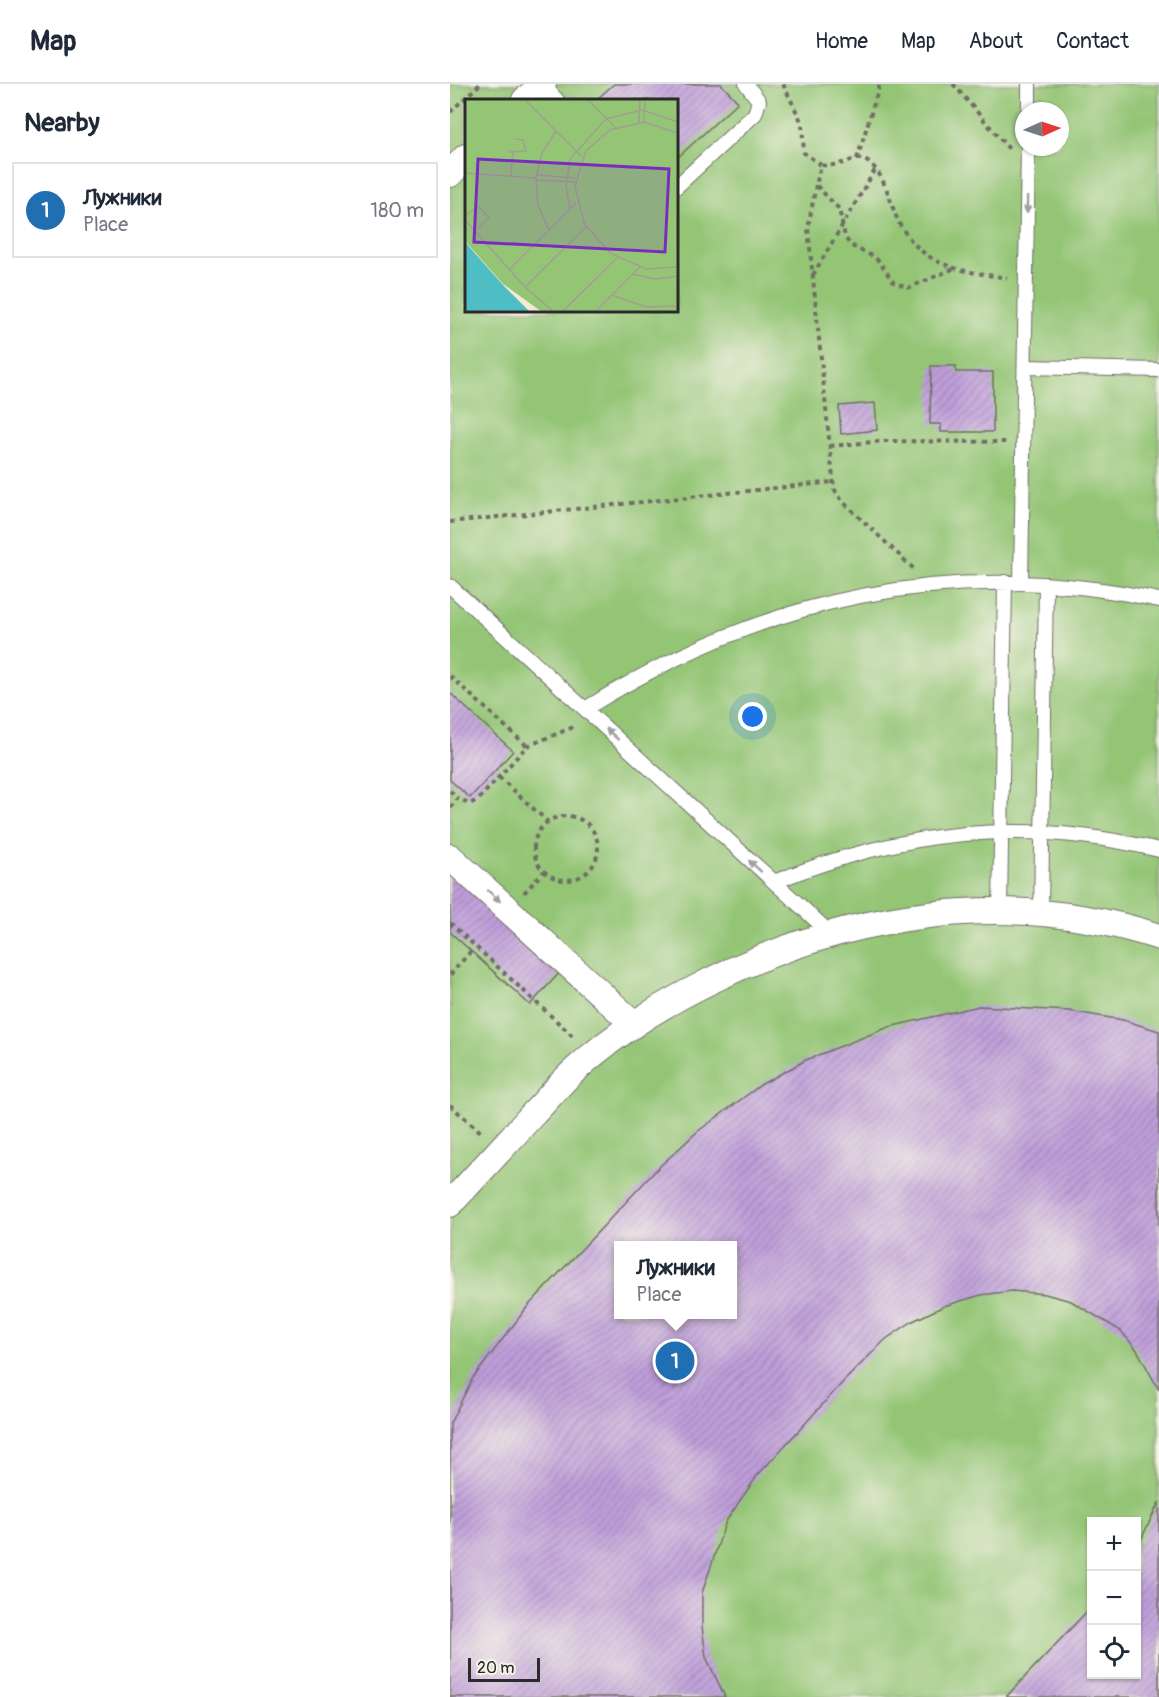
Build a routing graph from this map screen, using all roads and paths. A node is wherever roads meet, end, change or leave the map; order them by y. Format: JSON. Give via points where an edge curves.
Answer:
{"nodes":[{"id":1,"x":480,"y":84,"type":"edge"},
{"id":2,"x":542,"y":84,"type":"edge"},
{"id":3,"x":746,"y":84,"type":"edge"},
{"id":4,"x":783,"y":84,"type":"edge"},
{"id":5,"x":880,"y":84,"type":"edge"},
{"id":6,"x":953,"y":84,"type":"edge"},
{"id":7,"x":1029,"y":84,"type":"edge"},
{"id":8,"x":526,"y":99,"type":"edge"},
{"id":9,"x":556,"y":99,"type":"edge"},
{"id":10,"x":1029,"y":102,"type":"edge"},
{"id":11,"x":450,"y":112,"type":"edge"},
{"id":12,"x":991,"y":128,"type":"dead end"},
{"id":13,"x":1028,"y":156,"type":"edge"},
{"id":14,"x":465,"y":158,"type":"edge"},
{"id":15,"x":857,"y":159,"type":"junction"},
{"id":16,"x":821,"y":165,"type":"junction"},
{"id":17,"x":875,"y":170,"type":"junction"},
{"id":18,"x":450,"y":174,"type":"edge"},
{"id":19,"x":678,"y":185,"type":"edge"},
{"id":20,"x":816,"y":185,"type":"junction"},
{"id":21,"x":842,"y":227,"type":"junction"},
{"id":22,"x":953,"y":269,"type":"junction"},
{"id":23,"x":812,"y":276,"type":"junction"},
{"id":24,"x":1026,"y":282,"type":"junction"},
{"id":25,"x":1025,"y":367,"type":"junction"},
{"id":26,"x":1159,"y":370,"type":"edge"},
{"id":27,"x":964,"y":442,"type":"junction"},
{"id":28,"x":1024,"y":442,"type":"junction"},
{"id":29,"x":830,"y":446,"type":"junction"},
{"id":30,"x":964,"y":448,"type":"dead end"},
{"id":31,"x":833,"y":482,"type":"junction"},
{"id":32,"x":450,"y":522,"type":"edge"},
{"id":33,"x":1005,"y":582,"type":"junction"},
{"id":34,"x":1021,"y":582,"type":"junction"},
{"id":35,"x":1046,"y":584,"type":"junction"},
{"id":36,"x":931,"y":585,"type":"junction"},
{"id":37,"x":450,"y":586,"type":"edge"},
{"id":38,"x":1159,"y":600,"type":"edge"},
{"id":39,"x":450,"y":676,"type":"edge"},
{"id":40,"x":585,"y":709,"type":"junction"},
{"id":41,"x":597,"y":720,"type":"junction"},
{"id":42,"x":527,"y":746,"type":"junction"},
{"id":43,"x":499,"y":777,"type":"junction"},
{"id":44,"x":450,"y":791,"type":"edge"},
{"id":45,"x":458,"y":798,"type":"junction"},
{"id":46,"x":450,"y":808,"type":"edge"},
{"id":47,"x":548,"y":822,"type":"junction"},
{"id":48,"x":1001,"y":831,"type":"junction"},
{"id":49,"x":1042,"y":832,"type":"junction"},
{"id":50,"x":1159,"y":850,"type":"edge"},
{"id":51,"x":450,"y":857,"type":"edge"},
{"id":52,"x":774,"y":882,"type":"junction"},
{"id":53,"x":1000,"y":910,"type":"junction"},
{"id":54,"x":1041,"y":912,"type":"junction"},
{"id":55,"x":450,"y":923,"type":"edge"},
{"id":56,"x":830,"y":933,"type":"junction"},
{"id":57,"x":1159,"y":937,"type":"edge"},
{"id":58,"x":471,"y":951,"type":"dead end"},
{"id":59,"x":450,"y":975,"type":"edge"},
{"id":60,"x":634,"y":1024,"type":"junction"},
{"id":61,"x":576,"y":1038,"type":"dead end"},
{"id":62,"x":450,"y":1105,"type":"edge"},
{"id":63,"x":500,"y":1151,"type":"junction"},
{"id":64,"x":450,"y":1204,"type":"edge"}],
"edges":[{"from":1,"to":11,"type":"path"},
{"from":2,"to":8,"type":"street"},
{"from":2,"to":9,"type":"lane"},
{"from":3,"to":19,"type":"lane","via":[[759,100],[755,114]]},
{"from":4,"to":16,"type":"path","via":[[802,123],[804,153]]},
{"from":5,"to":15,"type":"path"},
{"from":6,"to":12,"type":"path"},
{"from":7,"to":10,"type":"lane"},
{"from":13,"to":24,"type":"lane","one_way":true},
{"from":14,"to":18,"type":"street"},
{"from":15,"to":16,"type":"path","via":[[839,166]]},
{"from":15,"to":17,"type":"path"},
{"from":16,"to":20,"type":"path"},
{"from":17,"to":21,"type":"path"},
{"from":17,"to":22,"type":"path","via":[[908,238],[923,252]]},
{"from":20,"to":21,"type":"path","via":[[839,208]]},
{"from":20,"to":23,"type":"path","via":[[807,228]]},
{"from":21,"to":22,"type":"path","via":[[850,245],[879,261],[892,282],[902,288],[917,286]]},
{"from":21,"to":23,"type":"path"},
{"from":22,"to":24,"type":"path"},
{"from":23,"to":29,"type":"path"},
{"from":24,"to":25,"type":"lane"},
{"from":25,"to":26,"type":"lane"},
{"from":25,"to":28,"type":"lane"},
{"from":27,"to":28,"type":"path"},
{"from":27,"to":29,"type":"path","via":[[884,441]]},
{"from":27,"to":30,"type":"path"},
{"from":28,"to":34,"type":"lane"},
{"from":29,"to":31,"type":"path"},
{"from":31,"to":32,"type":"path"},
{"from":31,"to":36,"type":"path","via":[[840,499]]},
{"from":33,"to":34,"type":"lane"},
{"from":33,"to":36,"type":"lane"},
{"from":33,"to":48,"type":"lane"},
{"from":34,"to":35,"type":"lane"},
{"from":35,"to":38,"type":"lane"},
{"from":35,"to":49,"type":"lane"},
{"from":36,"to":40,"type":"lane","via":[[859,595],[758,622],[664,663]]},
{"from":37,"to":40,"type":"lane"},
{"from":39,"to":42,"type":"path"},
{"from":40,"to":41,"type":"lane"},
{"from":41,"to":42,"type":"path"},
{"from":52,"to":41,"type":"lane","one_way":true},
{"from":42,"to":43,"type":"path"},
{"from":43,"to":45,"type":"path","via":[[474,803]]},
{"from":43,"to":47,"type":"path"},
{"from":44,"to":45,"type":"path"},
{"from":45,"to":46,"type":"path"},
{"from":47,"to":47,"type":"path","via":[[541,828],[534,846],[538,864],[561,879],[588,872],[597,855],[596,836],[584,821],[575,817]]},
{"from":48,"to":49,"type":"lane"},
{"from":48,"to":52,"type":"lane","via":[[878,847]]},
{"from":48,"to":53,"type":"lane"},
{"from":49,"to":50,"type":"lane","via":[[1098,837]]},
{"from":49,"to":54,"type":"lane"},
{"from":51,"to":60,"type":"street","one_way":true},
{"from":52,"to":56,"type":"lane"},
{"from":53,"to":54,"type":"street"},
{"from":53,"to":56,"type":"street","via":[[898,918]]},
{"from":54,"to":57,"type":"street","via":[[1088,918]]},
{"from":55,"to":61,"type":"path"},
{"from":56,"to":60,"type":"street","via":[[730,971]]},
{"from":58,"to":59,"type":"path"},
{"from":60,"to":63,"type":"street","via":[[573,1071]]},
{"from":62,"to":63,"type":"path"},
{"from":63,"to":64,"type":"street"}]}
